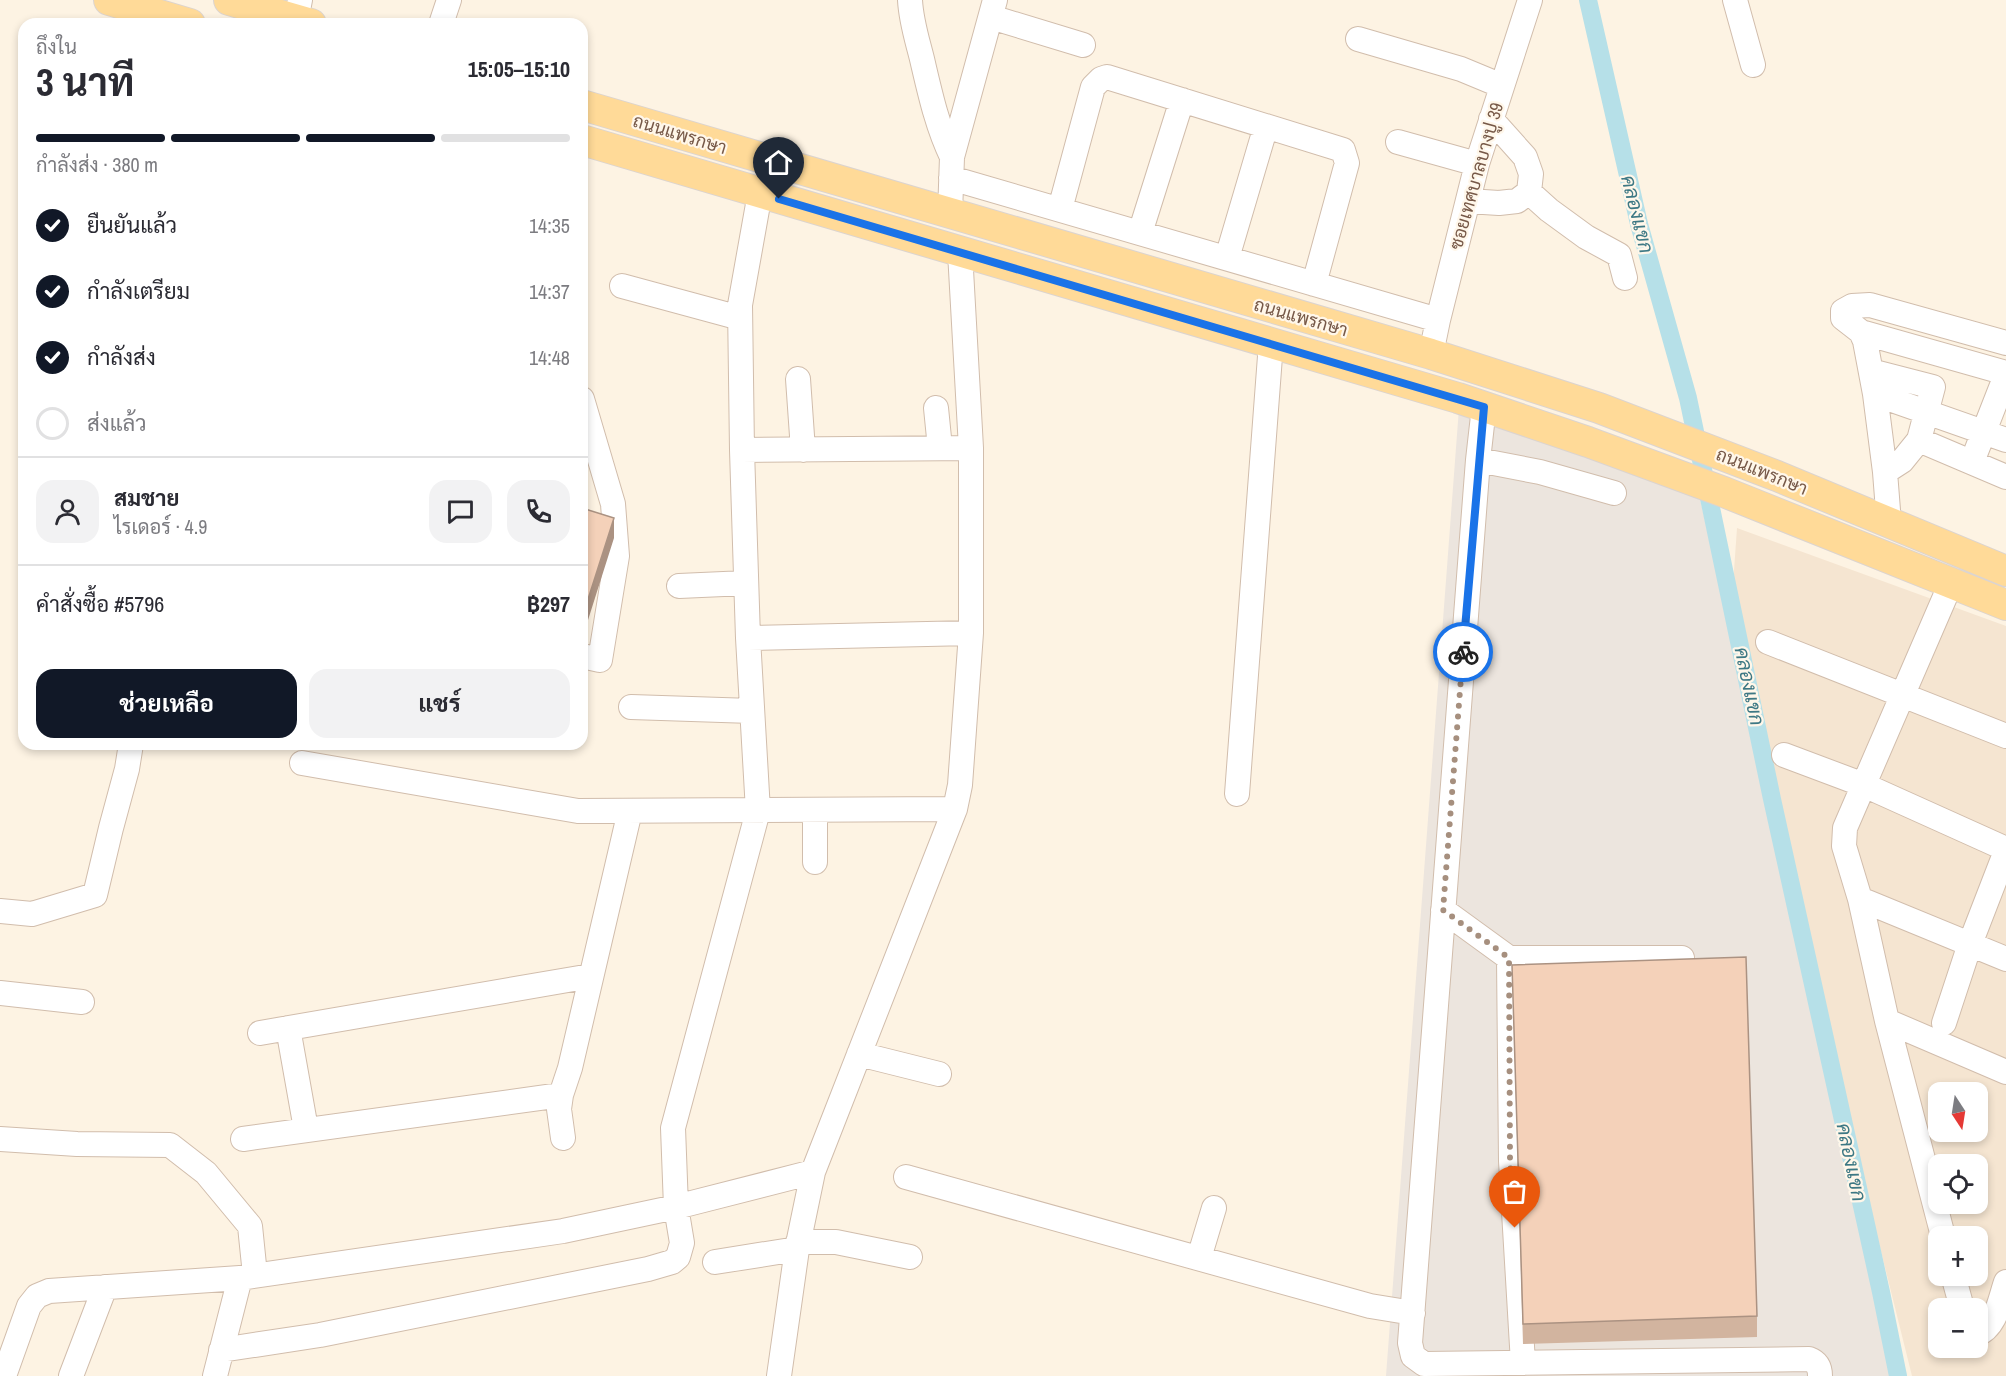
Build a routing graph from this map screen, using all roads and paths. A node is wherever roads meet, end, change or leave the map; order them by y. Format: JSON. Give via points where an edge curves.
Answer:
{"nodes":[{"id":1,"x":109,"y":0,"type":"edge"},
{"id":2,"x":229,"y":0,"type":"edge"},
{"id":3,"x":449,"y":0,"type":"edge"},
{"id":4,"x":910,"y":0,"type":"edge"},
{"id":5,"x":1530,"y":0,"type":"edge"},
{"id":6,"x":1735,"y":0,"type":"edge"},
{"id":7,"x":993,"y":9,"type":"edge"},
{"id":8,"x":303,"y":14,"type":"edge"},
{"id":9,"x":170,"y":18,"type":"edge"},
{"id":10,"x":443,"y":18,"type":"edge"},
{"id":11,"x":1358,"y":39,"type":"dead end"},
{"id":12,"x":1083,"y":45,"type":"dead end"},
{"id":13,"x":1753,"y":65,"type":"dead end"},
{"id":14,"x":1502,"y":86,"type":"junction"},
{"id":15,"x":1182,"y":100,"type":"junction"},
{"id":16,"x":588,"y":107,"type":"edge"},
{"id":17,"x":1491,"y":119,"type":"junction"},
{"id":18,"x":1266,"y":126,"type":"junction"},
{"id":19,"x":588,"y":142,"type":"edge"},
{"id":20,"x":1398,"y":142,"type":"dead end"},
{"id":21,"x":1478,"y":164,"type":"junction"},
{"id":22,"x":951,"y":168,"type":"junction"},
{"id":23,"x":1529,"y":192,"type":"junction"},
{"id":24,"x":760,"y":193,"type":"junction"},
{"id":25,"x":1468,"y":201,"type":"junction"},
{"id":26,"x":1060,"y":209,"type":"junction"},
{"id":27,"x":950,"y":214,"type":"junction"},
{"id":28,"x":1140,"y":233,"type":"junction"},
{"id":29,"x":960,"y":252,"type":"junction"},
{"id":30,"x":1227,"y":258,"type":"junction"},
{"id":31,"x":1625,"y":278,"type":"dead end"},
{"id":32,"x":1314,"y":284,"type":"junction"},
{"id":33,"x":622,"y":286,"type":"dead end"},
{"id":34,"x":740,"y":318,"type":"junction"},
{"id":35,"x":1438,"y":320,"type":"junction"},
{"id":36,"x":1861,"y":332,"type":"junction"},
{"id":37,"x":1271,"y":343,"type":"junction"},
{"id":38,"x":2006,"y":343,"type":"edge"},
{"id":39,"x":1431,"y":354,"type":"junction"},
{"id":40,"x":2006,"y":374,"type":"edge"},
{"id":41,"x":798,"y":379,"type":"dead end"},
{"id":42,"x":1873,"y":383,"type":"junction"},
{"id":43,"x":1484,"y":407,"type":"junction"},
{"id":44,"x":936,"y":408,"type":"dead end"},
{"id":45,"x":1927,"y":412,"type":"junction"},
{"id":46,"x":588,"y":419,"type":"edge"},
{"id":47,"x":1995,"y":436,"type":"edge"},
{"id":48,"x":1919,"y":440,"type":"junction"},
{"id":49,"x":940,"y":448,"type":"junction"},
{"id":50,"x":972,"y":448,"type":"junction"},
{"id":51,"x":742,"y":450,"type":"junction"},
{"id":52,"x":803,"y":450,"type":"junction"},
{"id":53,"x":1478,"y":460,"type":"junction"},
{"id":54,"x":1972,"y":462,"type":"junction"},
{"id":55,"x":1885,"y":472,"type":"junction"},
{"id":56,"x":2006,"y":477,"type":"edge"},
{"id":57,"x":1614,"y":493,"type":"dead end"},
{"id":58,"x":1889,"y":524,"type":"junction"},
{"id":59,"x":2006,"y":571,"type":"edge"},
{"id":60,"x":1951,"y":583,"type":"junction"},
{"id":61,"x":746,"y":584,"type":"junction"},
{"id":62,"x":679,"y":586,"type":"dead end"},
{"id":63,"x":2006,"y":605,"type":"edge"},
{"id":64,"x":970,"y":633,"type":"junction"},
{"id":65,"x":748,"y":638,"type":"junction"},
{"id":66,"x":1768,"y":642,"type":"dead end"},
{"id":67,"x":588,"y":657,"type":"edge"},
{"id":68,"x":1904,"y":694,"type":"junction"},
{"id":69,"x":631,"y":707,"type":"dead end"},
{"id":70,"x":752,"y":711,"type":"junction"},
{"id":71,"x":2006,"y":736,"type":"edge"},
{"id":72,"x":129,"y":750,"type":"edge"},
{"id":73,"x":1784,"y":755,"type":"dead end"},
{"id":74,"x":302,"y":763,"type":"dead end"},
{"id":75,"x":1864,"y":785,"type":"junction"},
{"id":76,"x":1238,"y":794,"type":"dead end"},
{"id":77,"x":955,"y":809,"type":"junction"},
{"id":78,"x":759,"y":810,"type":"junction"},
{"id":79,"x":815,"y":810,"type":"junction"},
{"id":80,"x":630,"y":811,"type":"junction"},
{"id":81,"x":2006,"y":850,"type":"edge"},
{"id":82,"x":815,"y":862,"type":"dead end"},
{"id":83,"x":1860,"y":899,"type":"junction"},
{"id":84,"x":1443,"y":910,"type":"junction"},
{"id":85,"x":0,"y":911,"type":"edge"},
{"id":86,"x":1970,"y":944,"type":"junction"},
{"id":87,"x":1509,"y":958,"type":"junction"},
{"id":88,"x":1682,"y":958,"type":"edge"},
{"id":89,"x":2006,"y":959,"type":"edge"},
{"id":90,"x":591,"y":976,"type":"junction"},
{"id":91,"x":0,"y":993,"type":"edge"},
{"id":92,"x":82,"y":1002,"type":"dead end"},
{"id":93,"x":1887,"y":1021,"type":"junction"},
{"id":94,"x":1944,"y":1023,"type":"dead end"},
{"id":95,"x":288,"y":1028,"type":"junction"},
{"id":96,"x":260,"y":1033,"type":"dead end"},
{"id":97,"x":860,"y":1054,"type":"junction"},
{"id":98,"x":2006,"y":1072,"type":"edge"},
{"id":99,"x":939,"y":1074,"type":"dead end"},
{"id":100,"x":561,"y":1095,"type":"junction"},
{"id":101,"x":306,"y":1130,"type":"junction"},
{"id":102,"x":563,"y":1138,"type":"dead end"},
{"id":103,"x":0,"y":1139,"type":"edge"},
{"id":104,"x":243,"y":1139,"type":"dead end"},
{"id":105,"x":813,"y":1172,"type":"junction"},
{"id":106,"x":906,"y":1177,"type":"dead end"},
{"id":107,"x":676,"y":1207,"type":"junction"},
{"id":108,"x":1214,"y":1208,"type":"dead end"},
{"id":109,"x":1940,"y":1226,"type":"edge"},
{"id":110,"x":798,"y":1245,"type":"junction"},
{"id":111,"x":910,"y":1257,"type":"dead end"},
{"id":112,"x":1199,"y":1258,"type":"junction"},
{"id":113,"x":715,"y":1262,"type":"dead end"},
{"id":114,"x":248,"y":1276,"type":"junction"},
{"id":115,"x":2006,"y":1282,"type":"edge"},
{"id":116,"x":105,"y":1287,"type":"junction"},
{"id":117,"x":1413,"y":1313,"type":"junction"},
{"id":118,"x":1988,"y":1328,"type":"edge"},
{"id":119,"x":221,"y":1350,"type":"junction"},
{"id":120,"x":1517,"y":1367,"type":"edge"},
{"id":121,"x":1702,"y":1368,"type":"edge"},
{"id":122,"x":774,"y":1375,"type":"edge"},
{"id":123,"x":4,"y":1376,"type":"edge"},
{"id":124,"x":71,"y":1376,"type":"edge"},
{"id":125,"x":215,"y":1376,"type":"edge"},
{"id":126,"x":1820,"y":1376,"type":"edge"}],
"edges":[{"from":1,"to":9,"type":"main road"},
{"from":2,"to":8,"type":"main road"},
{"from":3,"to":10,"type":"street"},
{"from":4,"to":22,"type":"street","via":[[911,18]]},
{"from":5,"to":14,"type":"street","name":"ซอยเทศบาลบางปู 39"},
{"from":6,"to":13,"type":"street"},
{"from":7,"to":12,"type":"street"},
{"from":7,"to":22,"type":"street"},
{"from":11,"to":14,"type":"street","via":[[1461,69]]},
{"from":14,"to":17,"type":"street","name":"ซอยเทศบาลบางปู 39"},
{"from":15,"to":18,"type":"street"},
{"from":15,"to":26,"type":"street","via":[[1107,77],[1101,79],[1093,87]]},
{"from":15,"to":28,"type":"street"},
{"from":16,"to":27,"type":"main road","name":"ถนนแพรกษา"},
{"from":17,"to":21,"type":"street","name":"ซอยเทศบาลบางปู 39"},
{"from":17,"to":23,"type":"street","via":[[1525,157],[1531,174]]},
{"from":18,"to":30,"type":"street"},
{"from":18,"to":32,"type":"street","via":[[1346,154],[1347,163]]},
{"from":19,"to":24,"type":"main road","name":"ถนนแพรกษา"},
{"from":20,"to":21,"type":"street"},
{"from":21,"to":25,"type":"street","name":"ซอยเทศบาลบางปู 39"},
{"from":22,"to":26,"type":"street"},
{"from":22,"to":27,"type":"street"},
{"from":23,"to":25,"type":"street","via":[[1516,201]]},
{"from":23,"to":31,"type":"street","via":[[1586,237],[1619,255]]},
{"from":24,"to":29,"type":"main road","name":"ถนนแพรกษา"},
{"from":24,"to":34,"type":"street"},
{"from":25,"to":35,"type":"street","name":"ซอยเทศบาลบางปู 39"},
{"from":26,"to":28,"type":"street"},
{"from":27,"to":39,"type":"main road","name":"ถนนแพรกษา"},
{"from":28,"to":30,"type":"street"},
{"from":29,"to":37,"type":"main road","name":"ถนนแพรกษา"},
{"from":29,"to":50,"type":"street"},
{"from":30,"to":32,"type":"street"},
{"from":32,"to":35,"type":"street"},
{"from":33,"to":34,"type":"street"},
{"from":34,"to":51,"type":"street"},
{"from":35,"to":39,"type":"street","name":"ซอยเทศบาลบางปู 39"},
{"from":36,"to":38,"type":"street","via":[[1843,318],[1843,311],[1870,305]]},
{"from":36,"to":40,"type":"street"},
{"from":36,"to":42,"type":"street"},
{"from":37,"to":43,"type":"main road","name":"ถนนแพรกษา"},
{"from":37,"to":76,"type":"street"},
{"from":39,"to":58,"type":"main road","name":"ถนนแพรกษา","via":[[1662,431]]},
{"from":40,"to":47,"type":"street"},
{"from":41,"to":52,"type":"street"},
{"from":42,"to":45,"type":"street","via":[[1932,385]]},
{"from":42,"to":55,"type":"street"},
{"from":43,"to":53,"type":"street"},
{"from":43,"to":60,"type":"main road","name":"ถนนแพรกษา","via":[[1724,492]]},
{"from":44,"to":49,"type":"street"},
{"from":45,"to":47,"type":"street"},
{"from":45,"to":48,"type":"street"},
{"from":46,"to":67,"type":"street","via":[[613,504],[617,556],[600,660]]},
{"from":47,"to":54,"type":"street"},
{"from":48,"to":54,"type":"street"},
{"from":48,"to":55,"type":"street","via":[[1902,461]]},
{"from":49,"to":50,"type":"street"},
{"from":49,"to":52,"type":"street"},
{"from":50,"to":64,"type":"street"},
{"from":51,"to":52,"type":"street"},
{"from":51,"to":61,"type":"street"},
{"from":53,"to":57,"type":"street"},
{"from":53,"to":84,"type":"street"},
{"from":54,"to":56,"type":"street"},
{"from":55,"to":58,"type":"street"},
{"from":58,"to":59,"type":"main road","name":"ถนนแพรกษา"},
{"from":60,"to":63,"type":"main road","name":"ถนนแพรกษา"},
{"from":60,"to":68,"type":"street"},
{"from":61,"to":62,"type":"street"},
{"from":61,"to":65,"type":"street"},
{"from":64,"to":65,"type":"street"},
{"from":64,"to":77,"type":"street"},
{"from":65,"to":70,"type":"street"},
{"from":66,"to":68,"type":"street"},
{"from":68,"to":71,"type":"street"},
{"from":68,"to":75,"type":"street"},
{"from":69,"to":70,"type":"street"},
{"from":70,"to":78,"type":"street"},
{"from":72,"to":85,"type":"street","via":[[95,896],[32,914]]},
{"from":73,"to":75,"type":"street"},
{"from":74,"to":80,"type":"street","via":[[578,811]]},
{"from":75,"to":81,"type":"street"},
{"from":75,"to":83,"type":"street","via":[[1843,836]]},
{"from":77,"to":79,"type":"street"},
{"from":77,"to":97,"type":"street"},
{"from":78,"to":79,"type":"street"},
{"from":78,"to":80,"type":"street"},
{"from":78,"to":107,"type":"street","via":[[673,1128]]},
{"from":79,"to":82,"type":"street"},
{"from":80,"to":90,"type":"street"},
{"from":81,"to":86,"type":"street"},
{"from":83,"to":86,"type":"street"},
{"from":83,"to":93,"type":"street"},
{"from":84,"to":87,"type":"street"},
{"from":84,"to":117,"type":"street"},
{"from":86,"to":89,"type":"street"},
{"from":86,"to":94,"type":"street"},
{"from":87,"to":88,"type":"street"},
{"from":87,"to":120,"type":"street"},
{"from":90,"to":95,"type":"street"},
{"from":90,"to":100,"type":"street"},
{"from":91,"to":92,"type":"street"},
{"from":93,"to":98,"type":"street"},
{"from":93,"to":109,"type":"street"},
{"from":95,"to":96,"type":"street"},
{"from":95,"to":101,"type":"street"},
{"from":97,"to":99,"type":"street"},
{"from":97,"to":105,"type":"street"},
{"from":100,"to":101,"type":"street"},
{"from":100,"to":102,"type":"street"},
{"from":101,"to":104,"type":"street"},
{"from":103,"to":114,"type":"street","via":[[170,1145],[206,1173],[250,1226]]},
{"from":105,"to":107,"type":"street"},
{"from":105,"to":110,"type":"street"},
{"from":106,"to":112,"type":"street"},
{"from":107,"to":114,"type":"street","via":[[563,1231]]},
{"from":107,"to":119,"type":"street","via":[[682,1243],[672,1262],[320,1335]]},
{"from":108,"to":112,"type":"street"},
{"from":110,"to":111,"type":"street","via":[[836,1242]]},
{"from":110,"to":113,"type":"street"},
{"from":110,"to":122,"type":"street"},
{"from":112,"to":117,"type":"street","via":[[1370,1306]]},
{"from":114,"to":116,"type":"street"},
{"from":114,"to":119,"type":"street"},
{"from":115,"to":118,"type":"street"},
{"from":116,"to":123,"type":"street","via":[[49,1291],[37,1296],[29,1306]]},
{"from":116,"to":124,"type":"street"},
{"from":117,"to":120,"type":"street","via":[[1410,1343],[1413,1356],[1424,1364]]},
{"from":119,"to":125,"type":"street"},
{"from":120,"to":121,"type":"street"},
{"from":121,"to":126,"type":"street","via":[[1809,1359],[1815,1362]]}]}
